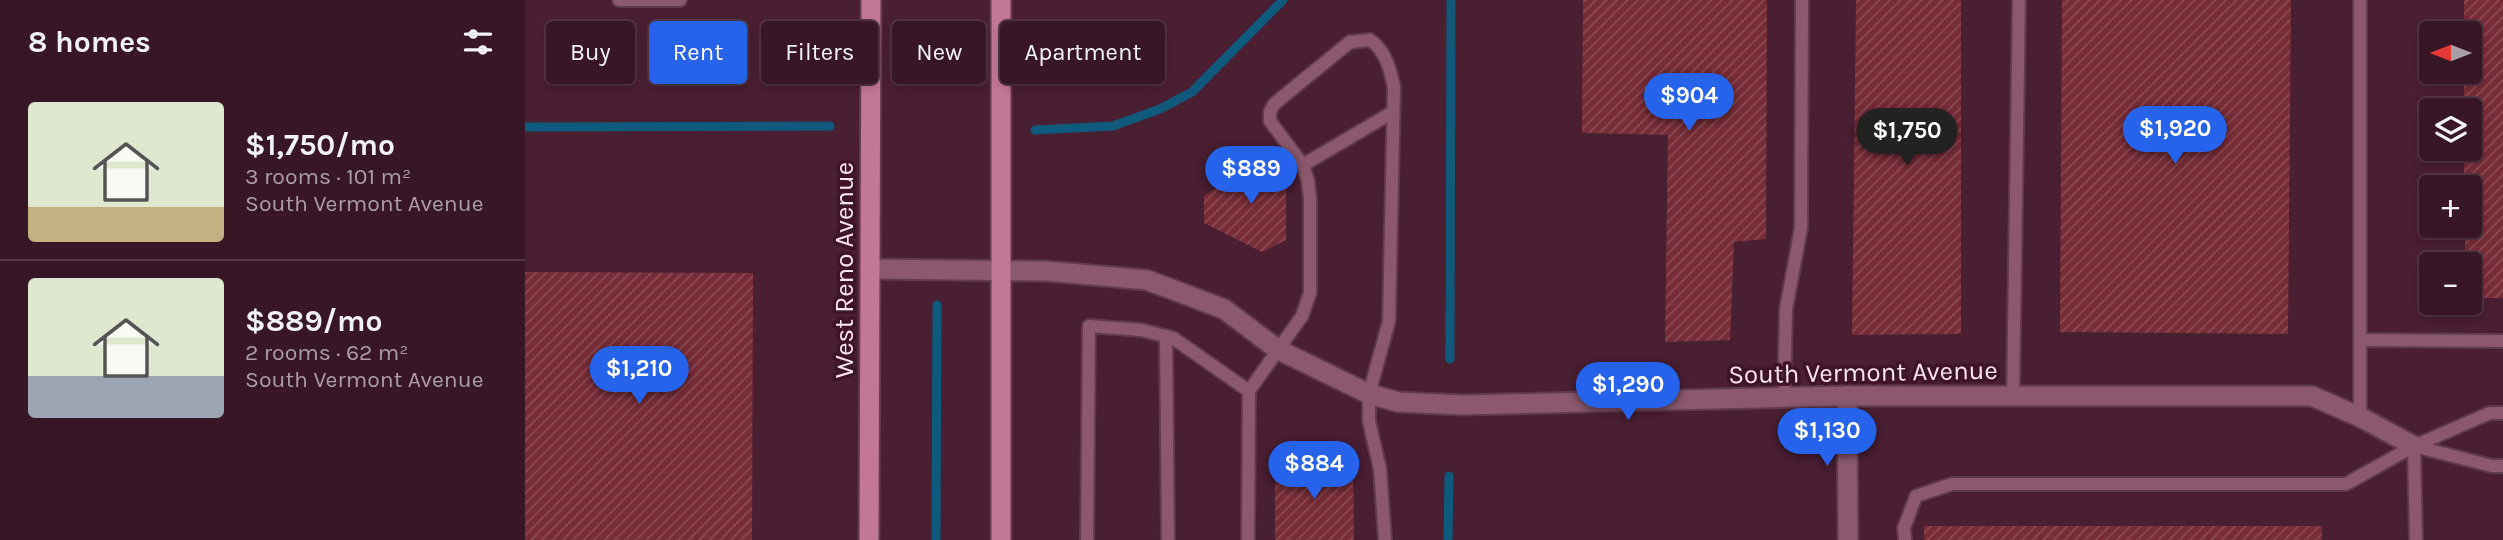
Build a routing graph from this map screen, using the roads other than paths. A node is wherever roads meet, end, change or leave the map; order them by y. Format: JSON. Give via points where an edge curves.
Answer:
{"nodes":[{"id":1,"x":619,"y":0,"type":"edge"},
{"id":2,"x":680,"y":0,"type":"edge"},
{"id":3,"x":871,"y":0,"type":"edge"},
{"id":4,"x":1001,"y":0,"type":"edge"},
{"id":5,"x":1802,"y":0,"type":"edge"},
{"id":6,"x":2019,"y":0,"type":"edge"},
{"id":7,"x":2360,"y":0,"type":"edge"},
{"id":8,"x":1393,"y":112,"type":"junction"},
{"id":9,"x":1303,"y":165,"type":"junction"},
{"id":10,"x":870,"y":269,"type":"junction"},
{"id":11,"x":1001,"y":270,"type":"junction"},
{"id":12,"x":1166,"y":336,"type":"junction"},
{"id":13,"x":2360,"y":340,"type":"junction"},
{"id":14,"x":2503,"y":341,"type":"edge"},
{"id":15,"x":1277,"y":349,"type":"junction"},
{"id":16,"x":1249,"y":391,"type":"junction"},
{"id":17,"x":1369,"y":394,"type":"junction"},
{"id":18,"x":1847,"y":396,"type":"junction"},
{"id":19,"x":2013,"y":396,"type":"junction"},
{"id":20,"x":1784,"y":398,"type":"junction"},
{"id":21,"x":2503,"y":413,"type":"edge"},
{"id":22,"x":2360,"y":417,"type":"junction"},
{"id":23,"x":2414,"y":446,"type":"junction"},
{"id":24,"x":2503,"y":466,"type":"edge"},
{"id":25,"x":869,"y":540,"type":"edge"},
{"id":26,"x":1001,"y":540,"type":"edge"},
{"id":27,"x":1087,"y":540,"type":"edge"},
{"id":28,"x":1168,"y":540,"type":"edge"},
{"id":29,"x":1248,"y":540,"type":"edge"},
{"id":30,"x":1385,"y":540,"type":"edge"},
{"id":31,"x":1847,"y":540,"type":"edge"},
{"id":32,"x":1905,"y":540,"type":"edge"},
{"id":33,"x":2416,"y":540,"type":"edge"}],
"edges":[{"from":1,"to":2,"type":"lane"},
{"from":3,"to":10,"type":"main road","name":"West Reno Avenue"},
{"from":4,"to":11,"type":"main road"},
{"from":5,"to":20,"type":"lane","via":[[1801,228],[1786,309]]},
{"from":6,"to":19,"type":"lane"},
{"from":7,"to":13,"type":"lane"},
{"from":8,"to":9,"type":"lane"},
{"from":8,"to":9,"type":"lane","via":[[1390,66],[1370,40],[1350,42],[1270,112],[1270,121]]},
{"from":8,"to":17,"type":"lane","via":[[1389,321]]},
{"from":9,"to":15,"type":"lane","via":[[1310,199],[1310,293],[1302,316]]},
{"from":10,"to":11,"type":"street","name":"South Vermont Avenue"},
{"from":10,"to":25,"type":"main road","name":"West Reno Avenue"},
{"from":11,"to":15,"type":"street","name":"South Vermont Avenue","via":[[1147,281],[1224,309]]},
{"from":11,"to":26,"type":"main road"},
{"from":12,"to":16,"type":"lane"},
{"from":12,"to":27,"type":"lane","via":[[1089,327]]},
{"from":12,"to":28,"type":"lane"},
{"from":13,"to":14,"type":"lane"},
{"from":13,"to":22,"type":"lane"},
{"from":15,"to":16,"type":"lane"},
{"from":15,"to":17,"type":"street","name":"South Vermont Avenue"},
{"from":16,"to":29,"type":"lane"},
{"from":17,"to":20,"type":"street","name":"South Vermont Avenue","via":[[1398,402],[1463,405]]},
{"from":17,"to":30,"type":"lane"},
{"from":18,"to":19,"type":"street","name":"South Vermont Avenue"},
{"from":18,"to":20,"type":"street","name":"South Vermont Avenue"},
{"from":18,"to":31,"type":"street"},
{"from":19,"to":22,"type":"street","name":"South Vermont Avenue","via":[[2312,396]]},
{"from":21,"to":23,"type":"lane","via":[[2490,413]]},
{"from":22,"to":23,"type":"street","name":"South Vermont Avenue"},
{"from":23,"to":24,"type":"lane"},
{"from":23,"to":32,"type":"lane","via":[[2346,484],[1952,484],[1916,496],[1904,528]]},
{"from":23,"to":33,"type":"lane"}]}
